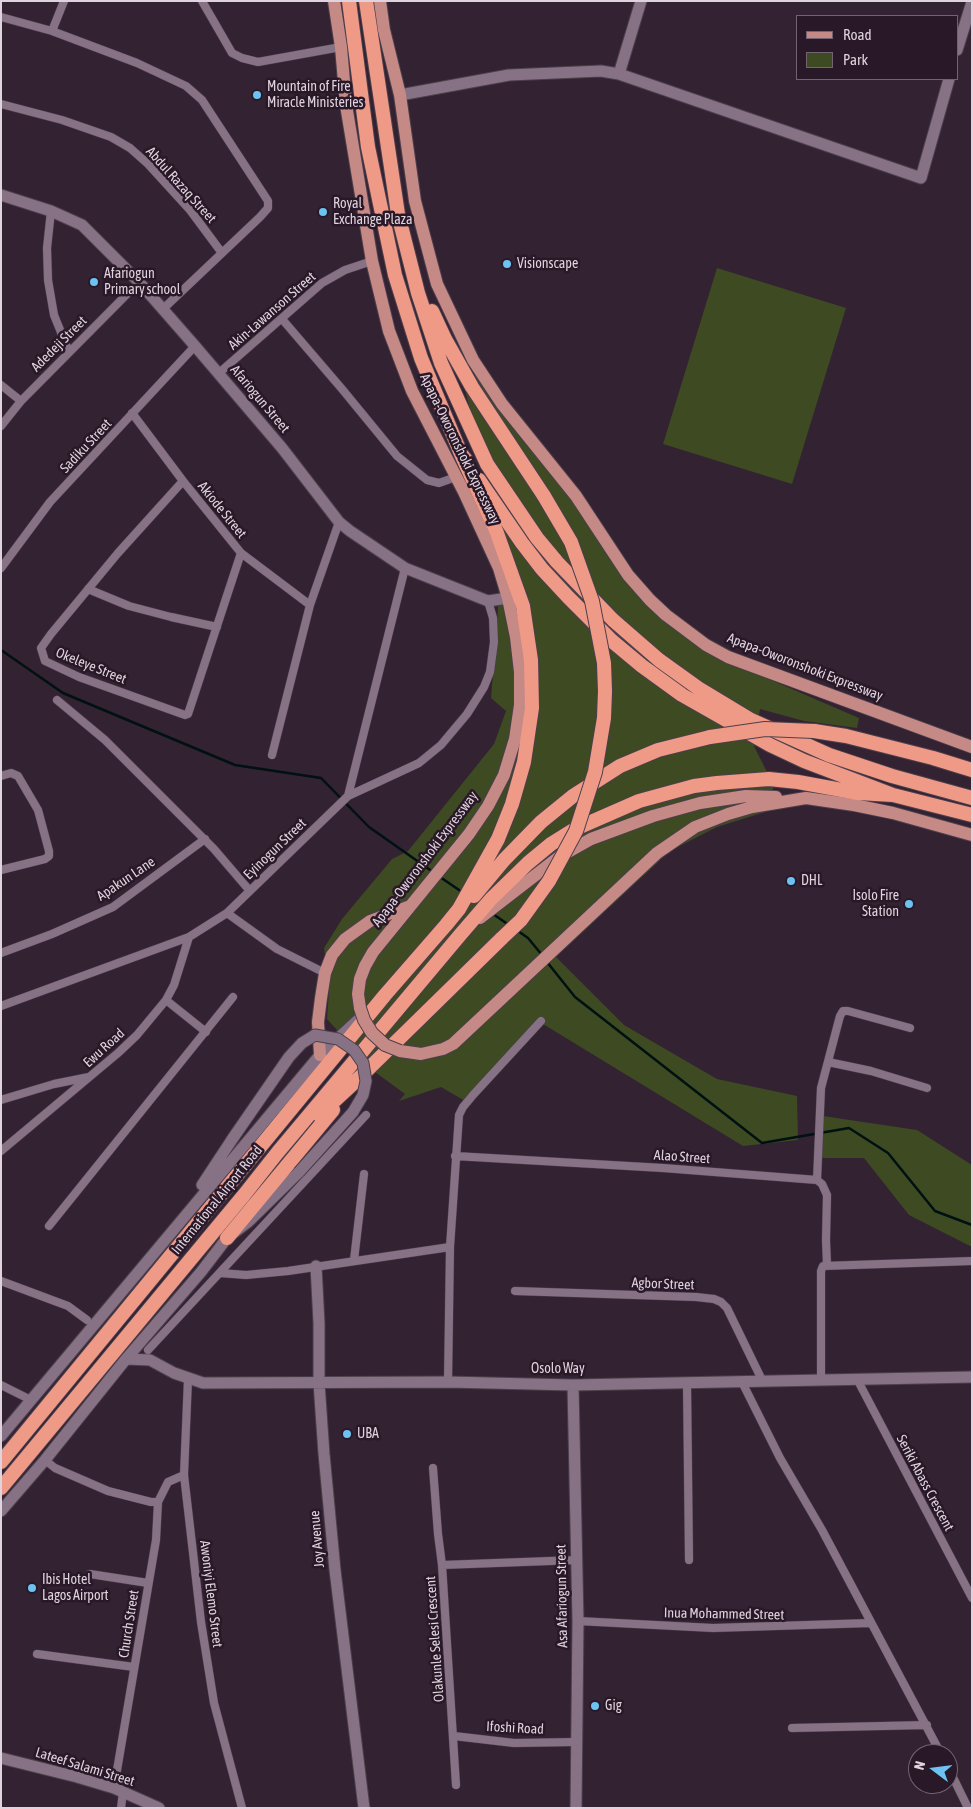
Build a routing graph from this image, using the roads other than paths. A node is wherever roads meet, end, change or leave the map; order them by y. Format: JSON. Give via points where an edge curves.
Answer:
{"nodes":[{"id":1,"x":64,"y":1,"type":"edge"},
{"id":2,"x":202,"y":1,"type":"edge"},
{"id":3,"x":334,"y":1,"type":"edge"},
{"id":4,"x":348,"y":1,"type":"edge"},
{"id":5,"x":366,"y":1,"type":"edge"},
{"id":6,"x":380,"y":1,"type":"edge"},
{"id":7,"x":641,"y":1,"type":"edge"},
{"id":8,"x":972,"y":2,"type":"edge"},
{"id":9,"x":1,"y":17,"type":"edge"},
{"id":10,"x":52,"y":31,"type":"junction"},
{"id":11,"x":341,"y":47,"type":"junction"},
{"id":12,"x":958,"y":47,"type":"edge"},
{"id":13,"x":619,"y":74,"type":"junction"},
{"id":14,"x":949,"y":80,"type":"edge"},
{"id":15,"x":400,"y":96,"type":"junction"},
{"id":16,"x":1,"y":104,"type":"edge"},
{"id":17,"x":1,"y":195,"type":"edge"},
{"id":18,"x":51,"y":211,"type":"junction"},
{"id":19,"x":398,"y":214,"type":"junction"},
{"id":20,"x":222,"y":253,"type":"junction"},
{"id":21,"x":372,"y":261,"type":"junction"},
{"id":22,"x":139,"y":282,"type":"junction"},
{"id":23,"x":163,"y":309,"type":"junction"},
{"id":24,"x":282,"y":319,"type":"junction"},
{"id":25,"x":195,"y":346,"type":"junction"},
{"id":26,"x":69,"y":352,"type":"junction"},
{"id":27,"x":219,"y":373,"type":"junction"},
{"id":28,"x":1,"y":385,"type":"edge"},
{"id":29,"x":21,"y":401,"type":"junction"},
{"id":30,"x":132,"y":413,"type":"junction"},
{"id":31,"x":1,"y":426,"type":"edge"},
{"id":32,"x":461,"y":454,"type":"junction"},
{"id":33,"x":456,"y":477,"type":"junction"},
{"id":34,"x":183,"y":481,"type":"junction"},
{"id":35,"x":339,"y":522,"type":"junction"},
{"id":36,"x":241,"y":553,"type":"junction"},
{"id":37,"x":1,"y":568,"type":"edge"},
{"id":38,"x":406,"y":568,"type":"junction"},
{"id":39,"x":88,"y":589,"type":"junction"},
{"id":40,"x":508,"y":598,"type":"junction"},
{"id":41,"x":488,"y":601,"type":"junction"},
{"id":42,"x":310,"y":605,"type":"junction"},
{"id":43,"x":217,"y":627,"type":"junction"},
{"id":44,"x":57,"y":700,"type":"dead end"},
{"id":45,"x":972,"y":747,"type":"edge"},
{"id":46,"x":272,"y":755,"type":"dead end"},
{"id":47,"x":972,"y":770,"type":"edge"},
{"id":48,"x":1,"y":776,"type":"edge"},
{"id":49,"x":893,"y":795,"type":"junction"},
{"id":50,"x":348,"y":796,"type":"junction"},
{"id":51,"x":806,"y":798,"type":"junction"},
{"id":52,"x":972,"y":798,"type":"edge"},
{"id":53,"x":972,"y":815,"type":"edge"},
{"id":54,"x":972,"y":836,"type":"edge"},
{"id":55,"x":205,"y":839,"type":"junction"},
{"id":56,"x":1,"y":870,"type":"edge"},
{"id":57,"x":476,"y":888,"type":"junction"},
{"id":58,"x":250,"y":891,"type":"junction"},
{"id":59,"x":494,"y":902,"type":"junction"},
{"id":60,"x":412,"y":905,"type":"junction"},
{"id":61,"x":227,"y":913,"type":"junction"},
{"id":62,"x":189,"y":937,"type":"junction"},
{"id":63,"x":1,"y":953,"type":"edge"},
{"id":64,"x":325,"y":973,"type":"junction"},
{"id":65,"x":385,"y":995,"type":"junction"},
{"id":66,"x":233,"y":997,"type":"dead end"},
{"id":67,"x":166,"y":1000,"type":"junction"},
{"id":68,"x":1,"y":1006,"type":"edge"},
{"id":69,"x":542,"y":1022,"type":"dead end"},
{"id":70,"x":910,"y":1028,"type":"dead end"},
{"id":71,"x":206,"y":1032,"type":"junction"},
{"id":72,"x":320,"y":1055,"type":"junction"},
{"id":73,"x":828,"y":1062,"type":"junction"},
{"id":74,"x":91,"y":1076,"type":"junction"},
{"id":75,"x":359,"y":1078,"type":"junction"},
{"id":76,"x":927,"y":1088,"type":"dead end"},
{"id":77,"x":1,"y":1100,"type":"edge"},
{"id":78,"x":366,"y":1116,"type":"dead end"},
{"id":79,"x":1,"y":1151,"type":"edge"},
{"id":80,"x":278,"y":1152,"type":"junction"},
{"id":81,"x":455,"y":1156,"type":"junction"},
{"id":82,"x":364,"y":1174,"type":"dead end"},
{"id":83,"x":817,"y":1180,"type":"junction"},
{"id":84,"x":244,"y":1195,"type":"junction"},
{"id":85,"x":49,"y":1226,"type":"dead end"},
{"id":86,"x":172,"y":1230,"type":"junction"},
{"id":87,"x":226,"y":1238,"type":"junction"},
{"id":88,"x":450,"y":1247,"type":"junction"},
{"id":89,"x":354,"y":1260,"type":"junction"},
{"id":90,"x":972,"y":1261,"type":"edge"},
{"id":91,"x":827,"y":1265,"type":"junction"},
{"id":92,"x":316,"y":1266,"type":"junction"},
{"id":93,"x":220,"y":1273,"type":"junction"},
{"id":94,"x":1,"y":1281,"type":"edge"},
{"id":95,"x":515,"y":1291,"type":"dead end"},
{"id":96,"x":87,"y":1320,"type":"dead end"},
{"id":97,"x":145,"y":1336,"type":"junction"},
{"id":98,"x":149,"y":1355,"type":"junction"},
{"id":99,"x":126,"y":1359,"type":"junction"},
{"id":100,"x":972,"y":1377,"type":"edge"},
{"id":101,"x":188,"y":1379,"type":"junction"},
{"id":102,"x":857,"y":1379,"type":"junction"},
{"id":103,"x":762,"y":1380,"type":"junction"},
{"id":104,"x":821,"y":1380,"type":"junction"},
{"id":105,"x":448,"y":1382,"type":"junction"},
{"id":106,"x":687,"y":1382,"type":"junction"},
{"id":107,"x":742,"y":1382,"type":"junction"},
{"id":108,"x":319,"y":1383,"type":"junction"},
{"id":109,"x":1,"y":1385,"type":"edge"},
{"id":110,"x":573,"y":1385,"type":"junction"},
{"id":111,"x":32,"y":1400,"type":"junction"},
{"id":112,"x":1,"y":1436,"type":"edge"},
{"id":113,"x":45,"y":1460,"type":"junction"},
{"id":114,"x":1,"y":1462,"type":"edge"},
{"id":115,"x":433,"y":1468,"type":"dead end"},
{"id":116,"x":184,"y":1475,"type":"junction"},
{"id":117,"x":1,"y":1488,"type":"edge"},
{"id":118,"x":158,"y":1502,"type":"junction"},
{"id":119,"x":1,"y":1511,"type":"edge"},
{"id":120,"x":577,"y":1560,"type":"junction"},
{"id":121,"x":688,"y":1560,"type":"dead end"},
{"id":122,"x":442,"y":1565,"type":"junction"},
{"id":123,"x":90,"y":1574,"type":"dead end"},
{"id":124,"x":148,"y":1582,"type":"junction"},
{"id":125,"x":972,"y":1598,"type":"edge"},
{"id":126,"x":578,"y":1621,"type":"junction"},
{"id":127,"x":870,"y":1624,"type":"junction"},
{"id":128,"x":37,"y":1654,"type":"dead end"},
{"id":129,"x":134,"y":1667,"type":"junction"},
{"id":130,"x":927,"y":1724,"type":"junction"},
{"id":131,"x":792,"y":1728,"type":"dead end"},
{"id":132,"x":454,"y":1736,"type":"junction"},
{"id":133,"x":576,"y":1742,"type":"junction"},
{"id":134,"x":936,"y":1744,"type":"edge"},
{"id":135,"x":1,"y":1758,"type":"edge"},
{"id":136,"x":456,"y":1785,"type":"dead end"},
{"id":137,"x":958,"y":1788,"type":"edge"},
{"id":138,"x":119,"y":1790,"type":"junction"},
{"id":139,"x":121,"y":1808,"type":"edge"},
{"id":140,"x":158,"y":1808,"type":"edge"},
{"id":141,"x":242,"y":1808,"type":"edge"},
{"id":142,"x":364,"y":1808,"type":"edge"},
{"id":143,"x":576,"y":1808,"type":"edge"},
{"id":144,"x":968,"y":1808,"type":"edge"}],
"edges":[{"from":1,"to":10,"type":"street"},
{"from":2,"to":11,"type":"street","via":[[232,53],[242,58],[258,62]]},
{"from":3,"to":11,"type":"main road","name":"Apapa-Oworonshoki Expressway"},
{"from":4,"to":32,"type":"highway","name":"Apapa-Oworonshoki Expressway","via":[[368,147],[395,275],[421,358]]},
{"from":5,"to":19,"type":"highway","name":"Apapa-Oworonshoki Expressway"},
{"from":6,"to":15,"type":"main road","name":"Apapa-Oworonshoki Expressway"},
{"from":7,"to":13,"type":"street"},
{"from":8,"to":12,"type":"street"},
{"from":9,"to":10,"type":"street"},
{"from":10,"to":20,"type":"street","via":[[137,63],[186,86],[202,100],[269,204],[260,217]]},
{"from":11,"to":21,"type":"main road","name":"Apapa-Oworonshoki Expressway","via":[[346,105]]},
{"from":13,"to":14,"type":"street","via":[[921,178]]},
{"from":13,"to":15,"type":"street","via":[[601,71],[509,75]]},
{"from":15,"to":45,"type":"main road","name":"Apapa-Oworonshoki Expressway","via":[[415,201],[437,284],[473,360],[502,404],[576,496],[628,575],[650,600],[686,631],[728,657]]},
{"from":16,"to":20,"type":"street","name":"Abdul Razaq Street","via":[[62,120],[111,137],[130,148],[190,210]]},
{"from":17,"to":18,"type":"street","name":"Afariogun Street"},
{"from":18,"to":22,"type":"street","name":"Afariogun Street","via":[[82,225]]},
{"from":18,"to":26,"type":"street","via":[[48,280],[54,315]]},
{"from":19,"to":52,"type":"highway","name":"Apapa-Oworonshoki Expressway","via":[[418,293],[441,363],[487,464],[537,538],[613,620],[659,660],[751,720],[854,764]]},
{"from":19,"to":75,"type":"highway","bridge":true,"via":[[424,292],[445,339],[571,542],[592,601],[604,663],[604,718],[595,772],[576,831],[536,901],[521,920]]},
{"from":20,"to":23,"type":"street"},
{"from":21,"to":24,"type":"street","name":"Akin-Lawanson Street","via":[[345,270],[322,283]]},
{"from":21,"to":33,"type":"main road","name":"Apapa-Oworonshoki Expressway","via":[[389,331],[412,391]]},
{"from":22,"to":23,"type":"street","name":"Afariogun Street"},
{"from":22,"to":26,"type":"street","name":"Adedeji Street"},
{"from":23,"to":25,"type":"street","name":"Afariogun Street"},
{"from":24,"to":27,"type":"street","name":"Akin-Lawanson Street"},
{"from":24,"to":33,"type":"street","via":[[397,456],[427,480],[439,482]]},
{"from":25,"to":27,"type":"street","name":"Afariogun Street"},
{"from":25,"to":30,"type":"street","name":"Sadiku Street"},
{"from":26,"to":29,"type":"street","name":"Adedeji Street"},
{"from":27,"to":35,"type":"street","name":"Afariogun Street"},
{"from":28,"to":29,"type":"street"},
{"from":29,"to":31,"type":"street","name":"Adedeji Street"},
{"from":30,"to":34,"type":"street","name":"Akiode Street"},
{"from":30,"to":37,"type":"street","name":"Sadiku Street","via":[[50,502]]},
{"from":32,"to":49,"type":"highway","name":"Apapa-Oworonshoki Expressway","via":[[542,569],[612,641],[642,666],[690,699],[770,745]]},
{"from":32,"to":57,"type":"highway","via":[[497,534],[523,606],[531,660],[532,708],[524,762],[512,804]]},
{"from":33,"to":40,"type":"main road","name":"Apapa-Oworonshoki Expressway","via":[[499,568]]},
{"from":34,"to":36,"type":"street","name":"Akiode Street"},
{"from":34,"to":39,"type":"street","name":"Okeleye Street"},
{"from":35,"to":38,"type":"street","name":"Afariogun Street"},
{"from":35,"to":42,"type":"street"},
{"from":36,"to":42,"type":"street","name":"Akiode Street"},
{"from":36,"to":43,"type":"street","name":"Okeleye Street"},
{"from":38,"to":41,"type":"street","name":"Afariogun Street"},
{"from":38,"to":50,"type":"street"},
{"from":39,"to":43,"type":"street","via":[[130,606]]},
{"from":39,"to":43,"type":"street","name":"Okeleye Street","via":[[41,648],[45,661],[79,677],[185,715],[190,711]]},
{"from":40,"to":41,"type":"street"},
{"from":40,"to":60,"type":"main road","name":"Apapa-Oworonshoki Expressway","via":[[520,672],[520,705],[515,739],[504,775],[488,806]]},
{"from":41,"to":50,"type":"street","via":[[494,642],[490,672],[467,714],[441,745],[419,763]]},
{"from":42,"to":46,"type":"street"},
{"from":44,"to":55,"type":"street","via":[[105,740]]},
{"from":47,"to":57,"type":"highway","bridge":true,"via":[[846,736],[814,731],[765,729],[710,737],[658,750],[620,766],[573,796],[541,822]]},
{"from":48,"to":56,"type":"street","via":[[11,773],[18,776],[38,810],[50,851],[45,859]]},
{"from":49,"to":53,"type":"highway","name":"Apapa-Oworonshoki Expressway"},
{"from":49,"to":59,"type":"highway","name":"International Airport Road","via":[[858,793],[769,778],[694,786],[639,801],[575,829],[528,863]]},
{"from":50,"to":58,"type":"street","name":"Eyinogun Street"},
{"from":51,"to":54,"type":"main road","name":"Apapa-Oworonshoki Expressway","via":[[893,813]]},
{"from":51,"to":59,"type":"main road","via":[[746,796],[700,803],[653,816],[590,839]]},
{"from":51,"to":60,"type":"main road","name":"Apapa-Oworonshoki Expressway","bridge":true,"via":[[728,814],[695,827],[676,839],[637,870],[453,1044],[421,1054],[400,1051],[372,1033],[364,1020],[358,994],[364,966]]},
{"from":55,"to":58,"type":"street"},
{"from":55,"to":63,"type":"street","name":"Apakun Lane","via":[[113,907]]},
{"from":57,"to":65,"type":"highway","name":"International Airport Road"},
{"from":58,"to":61,"type":"street","name":"Eyinogun Street"},
{"from":59,"to":80,"type":"highway","name":"International Airport Road","via":[[460,935]]},
{"from":60,"to":64,"type":"main road","via":[[370,921],[345,939],[332,956]]},
{"from":61,"to":62,"type":"street","name":"Eyinogun Street"},
{"from":61,"to":64,"type":"street","via":[[277,949]]},
{"from":62,"to":67,"type":"street","name":"Ewu Road"},
{"from":62,"to":68,"type":"street","name":"Eyinogun Street"},
{"from":64,"to":72,"type":"main road","via":[[318,1022]]},
{"from":65,"to":72,"type":"street","name":"International Airport Road"},
{"from":65,"to":114,"type":"highway","name":"International Airport Road"},
{"from":66,"to":71,"type":"street"},
{"from":67,"to":71,"type":"street"},
{"from":67,"to":74,"type":"street","name":"Ewu Road","via":[[137,1035]]},
{"from":69,"to":81,"type":"street","via":[[462,1107]]},
{"from":70,"to":73,"type":"street","via":[[843,1011]]},
{"from":71,"to":85,"type":"street"},
{"from":72,"to":86,"type":"street","name":"International Airport Road"},
{"from":73,"to":76,"type":"street"},
{"from":73,"to":83,"type":"street","via":[[821,1088]]},
{"from":74,"to":77,"type":"street"},
{"from":74,"to":79,"type":"street","name":"Ewu Road"},
{"from":75,"to":80,"type":"highway"},
{"from":75,"to":87,"type":"highway"},
{"from":78,"to":93,"type":"street"},
{"from":80,"to":84,"type":"highway","name":"International Airport Road"},
{"from":81,"to":83,"type":"street","name":"Alao Street"},
{"from":81,"to":88,"type":"street"},
{"from":82,"to":89,"type":"street"},
{"from":83,"to":91,"type":"street","via":[[827,1194]]},
{"from":84,"to":87,"type":"highway"},
{"from":84,"to":117,"type":"highway","name":"International Airport Road"},
{"from":86,"to":87,"type":"street","bridge":true,"via":[[289,1057],[315,1035],[338,1039],[354,1050],[363,1063],[366,1081],[363,1095],[353,1112],[299,1172],[248,1222]]},
{"from":86,"to":111,"type":"street","name":"International Airport Road"},
{"from":87,"to":97,"type":"street"},
{"from":88,"to":89,"type":"street"},
{"from":88,"to":105,"type":"street"},
{"from":89,"to":92,"type":"street"},
{"from":90,"to":91,"type":"street"},
{"from":91,"to":104,"type":"street","via":[[821,1271]]},
{"from":92,"to":93,"type":"street","via":[[246,1276]]},
{"from":92,"to":108,"type":"street","name":"Joy Avenue"},
{"from":93,"to":98,"type":"street"},
{"from":94,"to":96,"type":"street","via":[[68,1306]]},
{"from":95,"to":103,"type":"street","name":"Agbor Street","via":[[714,1299],[727,1308]]},
{"from":97,"to":98,"type":"street"},
{"from":97,"to":99,"type":"street"},
{"from":98,"to":99,"type":"street","name":"Osolo Way"},
{"from":98,"to":101,"type":"street","name":"Osolo Way"},
{"from":99,"to":113,"type":"street"},
{"from":100,"to":102,"type":"street","name":"Osolo Way"},
{"from":101,"to":108,"type":"street","name":"Osolo Way","via":[[211,1383]]},
{"from":101,"to":116,"type":"street","name":"Awoniyi Elemo Street"},
{"from":102,"to":104,"type":"street","name":"Osolo Way"},
{"from":102,"to":125,"type":"street","name":"Seriki Abass Crescent"},
{"from":103,"to":104,"type":"street","name":"Osolo Way"},
{"from":103,"to":107,"type":"street","name":"Osolo Way"},
{"from":105,"to":108,"type":"street","name":"Osolo Way"},
{"from":105,"to":110,"type":"street","name":"Osolo Way"},
{"from":106,"to":107,"type":"street","name":"Osolo Way"},
{"from":106,"to":110,"type":"street","name":"Osolo Way"},
{"from":106,"to":121,"type":"street"},
{"from":107,"to":127,"type":"street"},
{"from":108,"to":142,"type":"street","name":"Joy Avenue","via":[[335,1570]]},
{"from":109,"to":111,"type":"street"},
{"from":110,"to":120,"type":"street","name":"Asa Afariogun Street"},
{"from":111,"to":112,"type":"street","name":"International Airport Road"},
{"from":113,"to":118,"type":"street","via":[[55,1468],[108,1491]]},
{"from":113,"to":119,"type":"street"},
{"from":115,"to":122,"type":"street"},
{"from":116,"to":118,"type":"street","name":"Church Street","via":[[168,1482]]},
{"from":116,"to":141,"type":"street","name":"Awoniyi Elemo Street","via":[[214,1703]]},
{"from":118,"to":124,"type":"street","name":"Church Street","via":[[156,1540]]},
{"from":120,"to":122,"type":"street","name":"Olakunle Selesi Crescent"},
{"from":120,"to":126,"type":"street","name":"Asa Afariogun Street"},
{"from":122,"to":132,"type":"street","name":"Olakunle Selesi Crescent"},
{"from":123,"to":124,"type":"street"},
{"from":124,"to":129,"type":"street","name":"Church Street"},
{"from":126,"to":127,"type":"street","name":"Inua Mohammed Street","via":[[713,1628]]},
{"from":126,"to":133,"type":"street","name":"Asa Afariogun Street"},
{"from":127,"to":130,"type":"street"},
{"from":128,"to":129,"type":"street"},
{"from":129,"to":138,"type":"street","name":"Church Street"},
{"from":130,"to":131,"type":"street"},
{"from":130,"to":134,"type":"street"},
{"from":132,"to":133,"type":"street","name":"Ifoshi Road","via":[[514,1743]]},
{"from":132,"to":136,"type":"street","name":"Olakunle Selesi Crescent"},
{"from":133,"to":143,"type":"street","name":"Asa Afariogun Street"},
{"from":135,"to":138,"type":"street","name":"Lateef Salami Street"},
{"from":137,"to":144,"type":"street"},
{"from":138,"to":139,"type":"street","name":"Church Street"},
{"from":138,"to":140,"type":"street","name":"Lateef Salami Street"}]}
